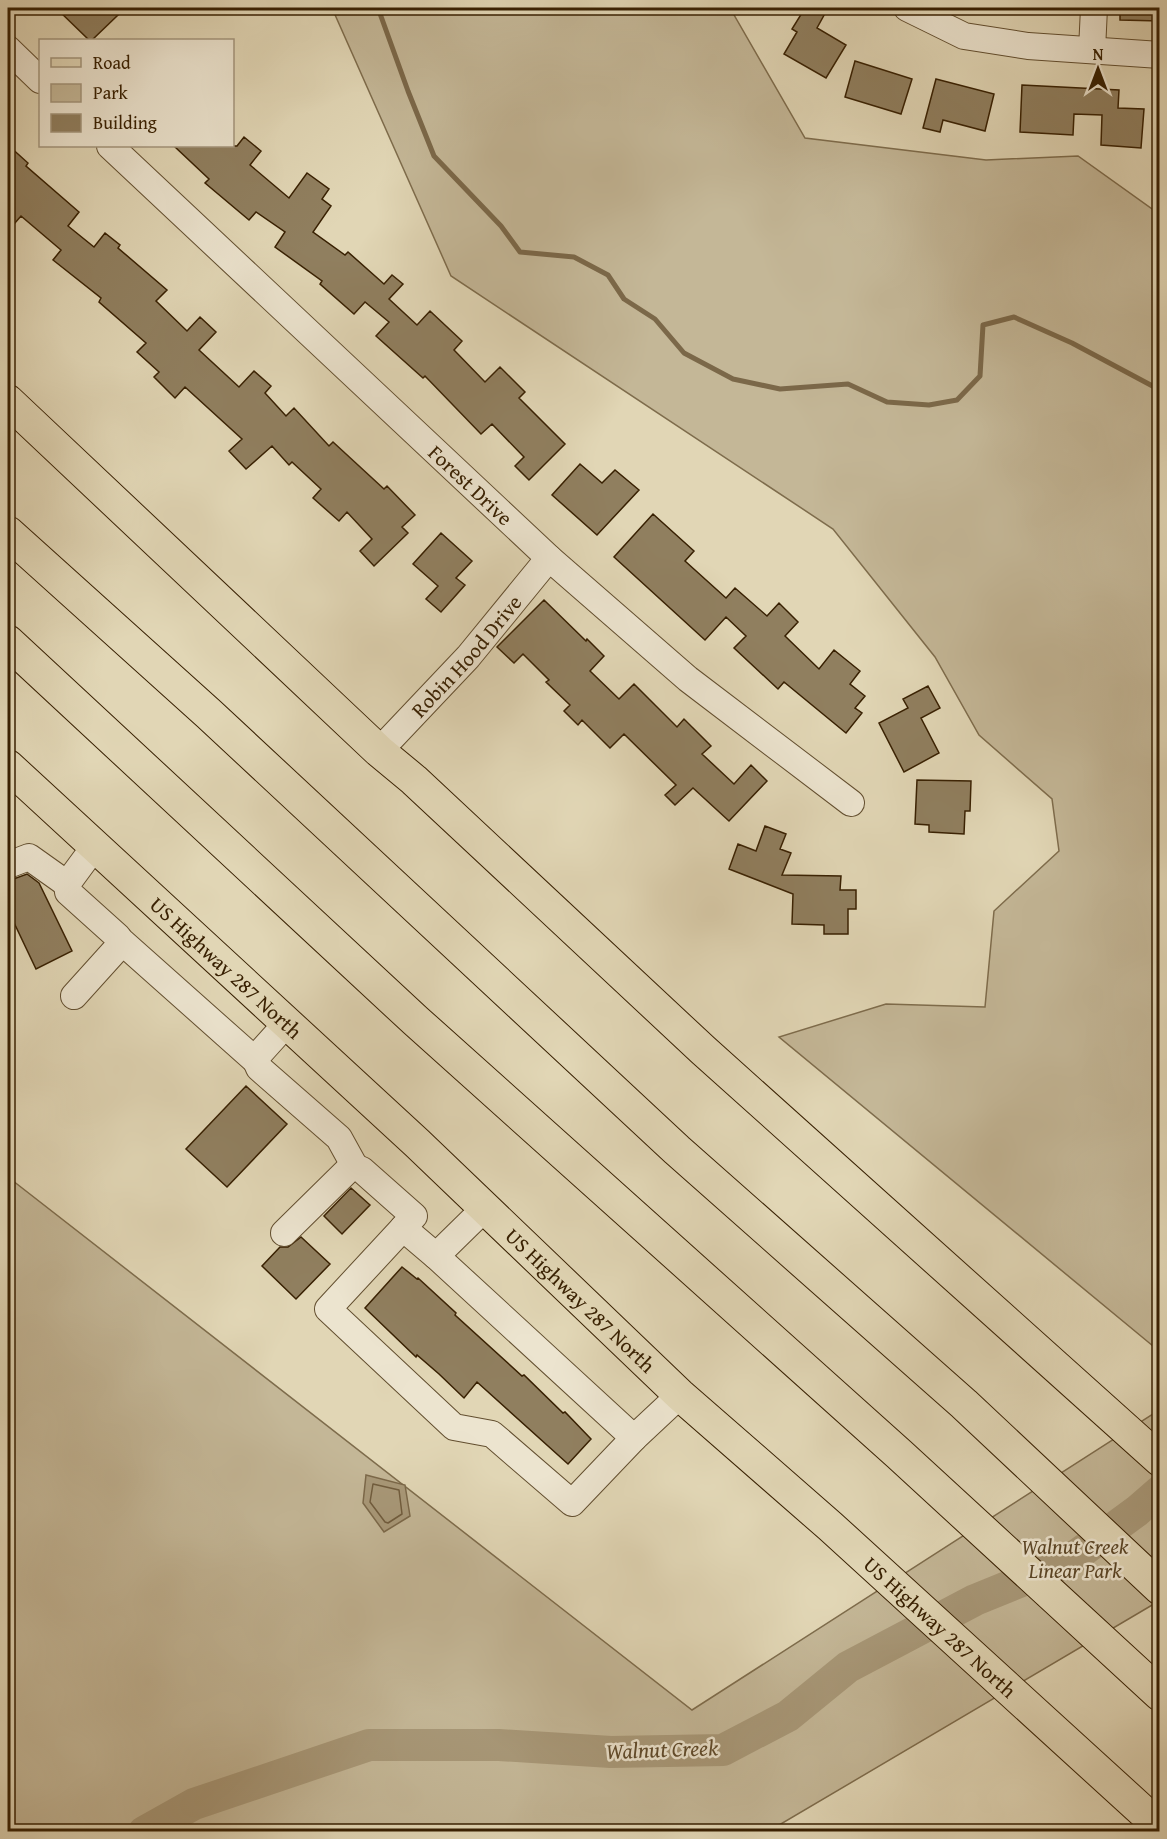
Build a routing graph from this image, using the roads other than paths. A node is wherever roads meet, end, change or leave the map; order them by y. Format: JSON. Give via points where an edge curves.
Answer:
{"nodes":[{"id":1,"x":907,"y":8,"type":"edge"},
{"id":2,"x":1094,"y":8,"type":"edge"},
{"id":3,"x":8,"y":49,"type":"edge"},
{"id":4,"x":1092,"y":50,"type":"junction"},
{"id":5,"x":1160,"y":55,"type":"edge"},
{"id":6,"x":39,"y":79,"type":"edge"},
{"id":7,"x":111,"y":147,"type":"edge"},
{"id":8,"x":8,"y":401,"type":"edge"},
{"id":9,"x":8,"y":514,"type":"edge"},
{"id":10,"x":16,"y":541,"type":"edge"},
{"id":11,"x":549,"y":558,"type":"junction"},
{"id":12,"x":8,"y":642,"type":"edge"},
{"id":13,"x":379,"y":751,"type":"junction"},
{"id":14,"x":11,"y":776,"type":"edge"},
{"id":15,"x":851,"y":803,"type":"dead end"},
{"id":16,"x":95,"y":846,"type":"junction"},
{"id":17,"x":8,"y":865,"type":"edge"},
{"id":18,"x":67,"y":884,"type":"junction"},
{"id":19,"x":120,"y":940,"type":"junction"},
{"id":20,"x":74,"y":996,"type":"dead end"},
{"id":21,"x":287,"y":1023,"type":"junction"},
{"id":22,"x":256,"y":1060,"type":"junction"},
{"id":23,"x":355,"y":1167,"type":"junction"},
{"id":24,"x":485,"y":1208,"type":"junction"},
{"id":25,"x":403,"y":1228,"type":"junction"},
{"id":26,"x":284,"y":1233,"type":"dead end"},
{"id":27,"x":436,"y":1256,"type":"junction"},
{"id":28,"x":680,"y":1395,"type":"junction"},
{"id":29,"x":634,"y":1438,"type":"junction"},
{"id":30,"x":1160,"y":1460,"type":"edge"},
{"id":31,"x":1160,"y":1588,"type":"edge"},
{"id":32,"x":1160,"y":1694,"type":"edge"},
{"id":33,"x":1160,"y":1827,"type":"edge"}],
"edges":[{"from":1,"to":4,"type":"street","via":[[964,36]]},
{"from":2,"to":4,"type":"street"},
{"from":3,"to":6,"type":"street"},
{"from":4,"to":5,"type":"street"},
{"from":7,"to":11,"type":"street","name":"Forest Drive"},
{"from":8,"to":13,"type":"main road"},
{"from":9,"to":10,"type":"highway","via":[[17,526]]},
{"from":10,"to":31,"type":"highway","via":[[209,714],[677,1150],[964,1404]]},
{"from":11,"to":13,"type":"street","name":"Robin Hood Drive","via":[[468,657]]},
{"from":11,"to":15,"type":"street","name":"Forest Drive","via":[[688,679]]},
{"from":12,"to":32,"type":"highway","via":[[417,1021]]},
{"from":13,"to":30,"type":"main road","via":[[703,1050]]},
{"from":14,"to":16,"type":"main road","name":"US Highway 287 North"},
{"from":16,"to":18,"type":"street"},
{"from":16,"to":21,"type":"main road","name":"US Highway 287 North"},
{"from":17,"to":18,"type":"street","via":[[29,857]]},
{"from":18,"to":19,"type":"street","via":[[68,892]]},
{"from":19,"to":20,"type":"street","via":[[120,945]]},
{"from":19,"to":22,"type":"street"},
{"from":21,"to":22,"type":"street"},
{"from":21,"to":24,"type":"main road","name":"US Highway 287 North"},
{"from":22,"to":23,"type":"street","via":[[259,1068],[339,1138]]},
{"from":23,"to":25,"type":"street","via":[[414,1216]]},
{"from":23,"to":26,"type":"street"},
{"from":24,"to":27,"type":"street"},
{"from":24,"to":28,"type":"main road","name":"US Highway 287 North"},
{"from":25,"to":27,"type":"street"},
{"from":25,"to":29,"type":"street","via":[[328,1309],[454,1427],[492,1434],[572,1503]]},
{"from":27,"to":29,"type":"street"},
{"from":28,"to":29,"type":"street"},
{"from":28,"to":33,"type":"main road","name":"US Highway 287 North"}]}
